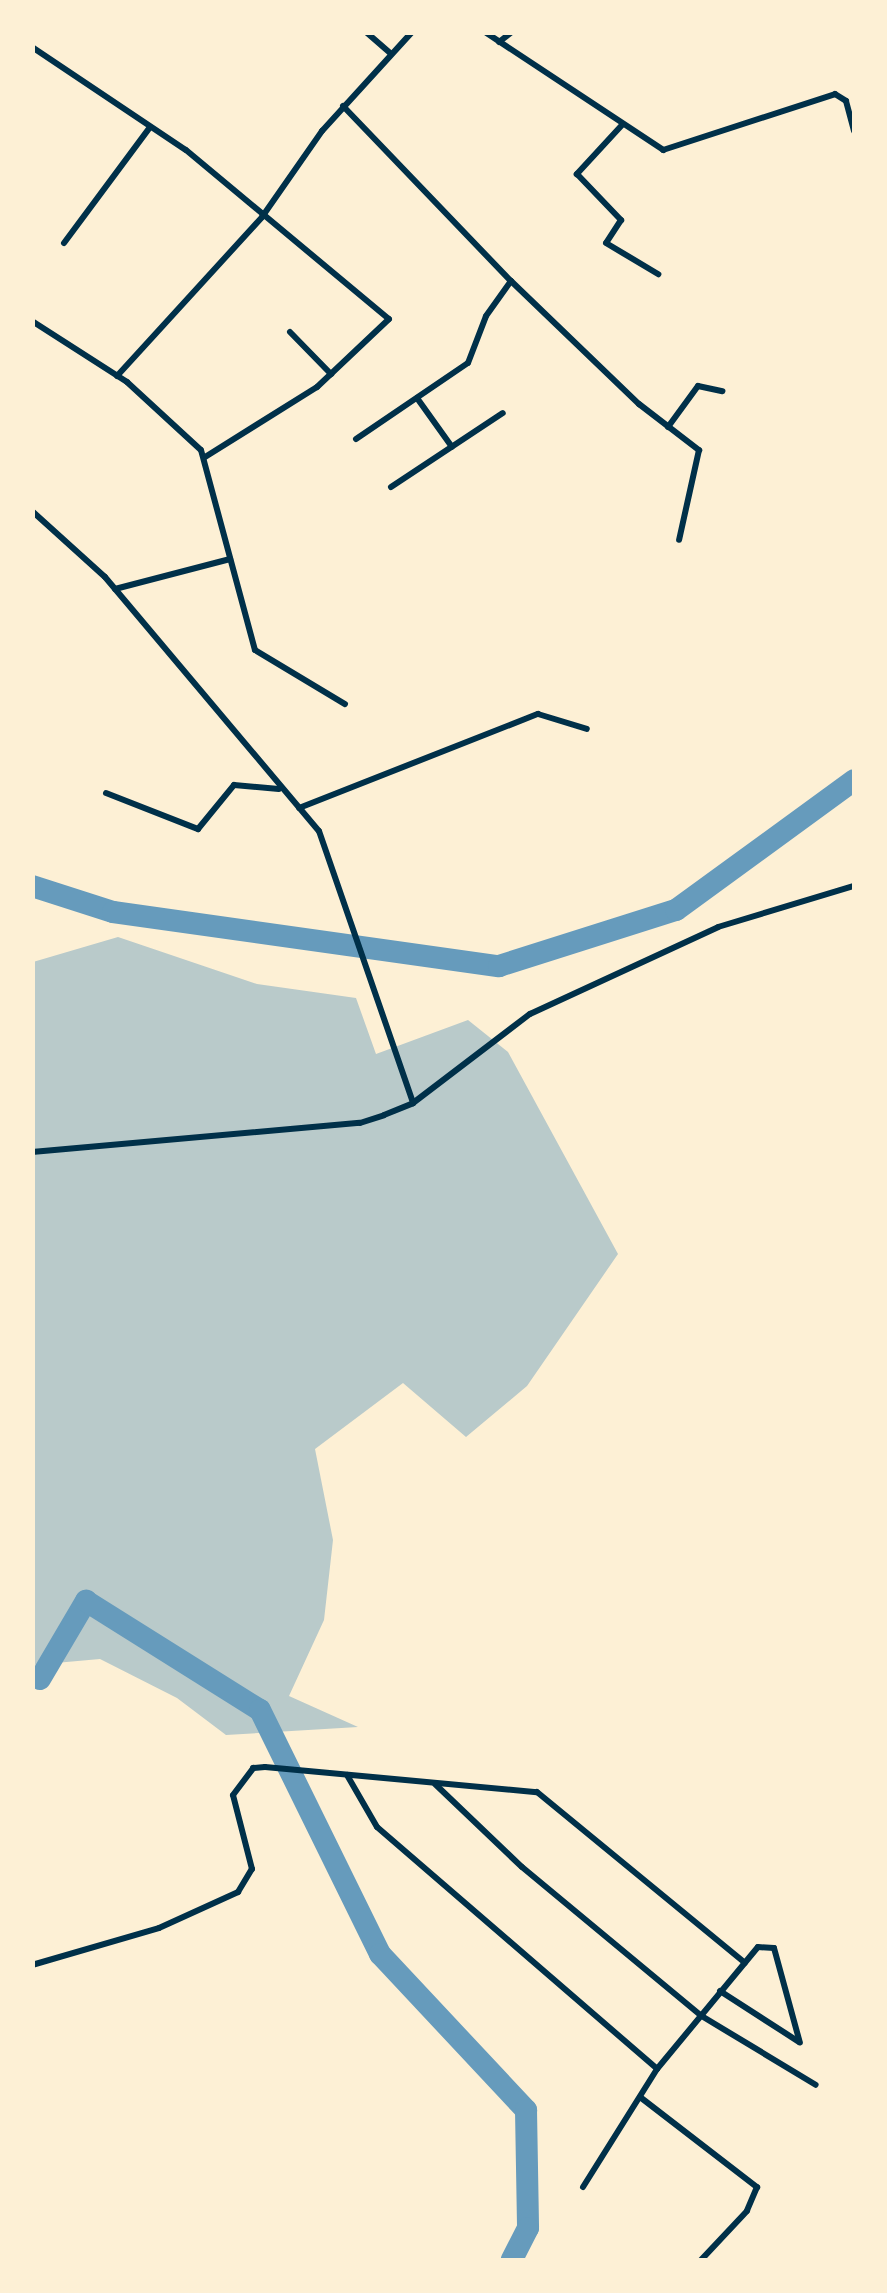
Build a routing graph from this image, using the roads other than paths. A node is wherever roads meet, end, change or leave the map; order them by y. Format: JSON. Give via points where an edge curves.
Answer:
{"nodes":[{"id":1,"x":366,"y":32,"type":"edge"},
{"id":2,"x":412,"y":32,"type":"edge"},
{"id":3,"x":484,"y":32,"type":"edge"},
{"id":4,"x":512,"y":32,"type":"edge"},
{"id":5,"x":499,"y":42,"type":"junction"},
{"id":6,"x":32,"y":47,"type":"edge"},
{"id":7,"x":390,"y":53,"type":"junction"},
{"id":8,"x":343,"y":106,"type":"junction"},
{"id":9,"x":622,"y":125,"type":"junction"},
{"id":10,"x":150,"y":127,"type":"junction"},
{"id":11,"x":854,"y":131,"type":"edge"},
{"id":12,"x":262,"y":217,"type":"junction"},
{"id":13,"x":64,"y":243,"type":"dead end"},
{"id":14,"x":658,"y":274,"type":"dead end"},
{"id":15,"x":511,"y":282,"type":"junction"},
{"id":16,"x":32,"y":321,"type":"edge"},
{"id":17,"x":290,"y":332,"type":"dead end"},
{"id":18,"x":331,"y":374,"type":"junction"},
{"id":19,"x":117,"y":376,"type":"junction"},
{"id":20,"x":722,"y":390,"type":"dead end"},
{"id":21,"x":417,"y":398,"type":"junction"},
{"id":22,"x":502,"y":413,"type":"dead end"},
{"id":23,"x":668,"y":428,"type":"junction"},
{"id":24,"x":356,"y":439,"type":"dead end"},
{"id":25,"x":452,"y":447,"type":"junction"},
{"id":26,"x":205,"y":457,"type":"junction"},
{"id":27,"x":392,"y":487,"type":"dead end"},
{"id":28,"x":32,"y":511,"type":"edge"},
{"id":29,"x":679,"y":540,"type":"dead end"},
{"id":30,"x":230,"y":559,"type":"junction"},
{"id":31,"x":116,"y":589,"type":"junction"},
{"id":32,"x":345,"y":704,"type":"dead end"},
{"id":33,"x":587,"y":730,"type":"dead end"},
{"id":34,"x":280,"y":789,"type":"junction"},
{"id":35,"x":106,"y":793,"type":"dead end"},
{"id":36,"x":298,"y":808,"type":"junction"},
{"id":37,"x":854,"y":886,"type":"edge"},
{"id":38,"x":413,"y":1103,"type":"junction"},
{"id":39,"x":32,"y":1152,"type":"edge"},
{"id":40,"x":347,"y":1775,"type":"junction"},
{"id":41,"x":434,"y":1783,"type":"junction"},
{"id":42,"x":745,"y":1962,"type":"junction"},
{"id":43,"x":32,"y":1965,"type":"edge"},
{"id":44,"x":720,"y":1991,"type":"junction"},
{"id":45,"x":700,"y":2015,"type":"junction"},
{"id":46,"x":658,"y":2069,"type":"junction"},
{"id":47,"x":816,"y":2085,"type":"dead end"},
{"id":48,"x":640,"y":2097,"type":"junction"},
{"id":49,"x":582,"y":2187,"type":"dead end"},
{"id":50,"x":701,"y":2260,"type":"edge"}],
"edges":[{"from":1,"to":7,"type":"street"},
{"from":2,"to":7,"type":"street"},
{"from":3,"to":5,"type":"street"},
{"from":4,"to":5,"type":"street"},
{"from":5,"to":9,"type":"street"},
{"from":6,"to":10,"type":"street"},
{"from":7,"to":8,"type":"street"},
{"from":8,"to":12,"type":"street"},
{"from":8,"to":15,"type":"street"},
{"from":9,"to":11,"type":"street","via":[[675,151],[712,130],[834,94],[846,101]]},
{"from":9,"to":14,"type":"street","via":[[578,174],[621,220],[606,243]]},
{"from":10,"to":12,"type":"street"},
{"from":10,"to":13,"type":"street"},
{"from":12,"to":18,"type":"street","via":[[388,319]]},
{"from":12,"to":19,"type":"street"},
{"from":15,"to":21,"type":"street","via":[[486,316],[474,356]]},
{"from":15,"to":23,"type":"street"},
{"from":16,"to":19,"type":"street"},
{"from":17,"to":18,"type":"street"},
{"from":18,"to":26,"type":"street"},
{"from":19,"to":26,"type":"street"},
{"from":20,"to":23,"type":"street","via":[[698,386]]},
{"from":21,"to":24,"type":"street"},
{"from":21,"to":25,"type":"street"},
{"from":22,"to":25,"type":"street"},
{"from":23,"to":29,"type":"street","via":[[700,455]]},
{"from":25,"to":27,"type":"street"},
{"from":26,"to":30,"type":"street"},
{"from":28,"to":31,"type":"street"},
{"from":30,"to":31,"type":"street"},
{"from":30,"to":32,"type":"street","via":[[255,650]]},
{"from":31,"to":34,"type":"street"},
{"from":33,"to":36,"type":"street","via":[[538,714]]},
{"from":34,"to":35,"type":"street","via":[[234,785],[198,828]]},
{"from":34,"to":36,"type":"street"},
{"from":36,"to":38,"type":"street","via":[[319,832]]},
{"from":37,"to":38,"type":"street","via":[[718,927],[530,1014]]},
{"from":38,"to":39,"type":"street","via":[[360,1122]]},
{"from":40,"to":41,"type":"street"},
{"from":40,"to":43,"type":"street","via":[[252,1768],[233,1795],[252,1869],[238,1892],[159,1928]]},
{"from":40,"to":46,"type":"street","via":[[377,1827]]},
{"from":41,"to":42,"type":"street","via":[[526,1789],[545,1797]]},
{"from":41,"to":45,"type":"street","via":[[522,1867]]},
{"from":42,"to":44,"type":"street"},
{"from":42,"to":44,"type":"street","via":[[758,1947],[774,1948],[800,2043]]},
{"from":44,"to":45,"type":"street"},
{"from":45,"to":46,"type":"street"},
{"from":45,"to":47,"type":"street"},
{"from":46,"to":48,"type":"street"},
{"from":48,"to":49,"type":"street"},
{"from":48,"to":50,"type":"street","via":[[756,2187],[746,2211]]}]}
